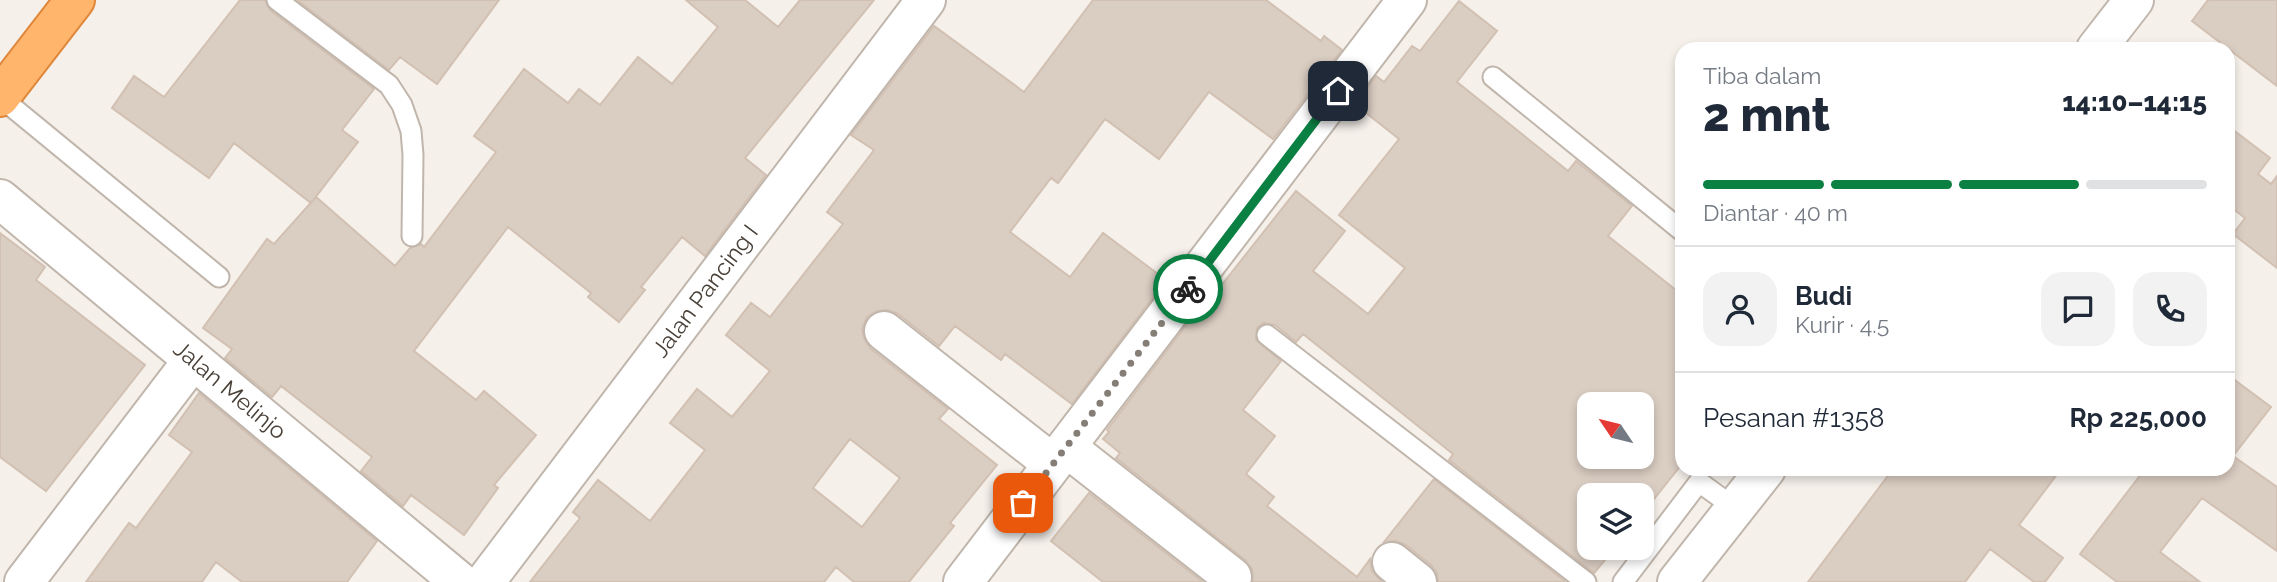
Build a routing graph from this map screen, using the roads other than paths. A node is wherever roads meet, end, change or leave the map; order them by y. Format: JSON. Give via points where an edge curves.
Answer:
{"nodes":[{"id":1,"x":75,"y":0,"type":"edge"},
{"id":2,"x":277,"y":0,"type":"edge"},
{"id":3,"x":926,"y":0,"type":"edge"},
{"id":4,"x":1407,"y":0,"type":"edge"},
{"id":5,"x":2134,"y":0,"type":"edge"},
{"id":6,"x":2101,"y":42,"type":"edge"},
{"id":7,"x":1493,"y":77,"type":"dead end"},
{"id":8,"x":0,"y":97,"type":"edge"},
{"id":9,"x":0,"y":199,"type":"edge"},
{"id":10,"x":1675,"y":225,"type":"edge"},
{"id":11,"x":412,"y":236,"type":"dead end"},
{"id":12,"x":219,"y":277,"type":"dead end"},
{"id":13,"x":884,"y":331,"type":"dead end"},
{"id":14,"x":1267,"y":335,"type":"dead end"},
{"id":15,"x":194,"y":360,"type":"junction"},
{"id":16,"x":1059,"y":455,"type":"junction"},
{"id":17,"x":1760,"y":476,"type":"edge"},
{"id":18,"x":1735,"y":508,"type":"junction"},
{"id":19,"x":422,"y":570,"type":"edge"},
{"id":20,"x":1232,"y":577,"type":"dead end"},
{"id":21,"x":24,"y":582,"type":"edge"},
{"id":22,"x":460,"y":582,"type":"edge"},
{"id":23,"x":485,"y":582,"type":"edge"},
{"id":24,"x":963,"y":582,"type":"edge"},
{"id":25,"x":1586,"y":582,"type":"edge"},
{"id":26,"x":1623,"y":582,"type":"edge"},
{"id":27,"x":1677,"y":582,"type":"edge"}],
"edges":[{"from":1,"to":8,"type":"highway"},
{"from":2,"to":11,"type":"lane","via":[[389,85],[402,105],[413,155]]},
{"from":3,"to":23,"type":"street","name":"Jalan Pancing I"},
{"from":4,"to":16,"type":"street"},
{"from":5,"to":6,"type":"street"},
{"from":7,"to":10,"type":"lane"},
{"from":8,"to":12,"type":"lane"},
{"from":9,"to":15,"type":"street","name":"Jalan Melinjo"},
{"from":13,"to":16,"type":"street"},
{"from":14,"to":25,"type":"lane"},
{"from":15,"to":19,"type":"street","name":"Jalan Melinjo"},
{"from":15,"to":21,"type":"street"},
{"from":16,"to":20,"type":"street"},
{"from":16,"to":24,"type":"street"},
{"from":17,"to":18,"type":"street"},
{"from":18,"to":26,"type":"lane","via":[[1699,482]]},
{"from":18,"to":27,"type":"street"},
{"from":19,"to":22,"type":"street","name":"Jalan Melinjo"}]}
